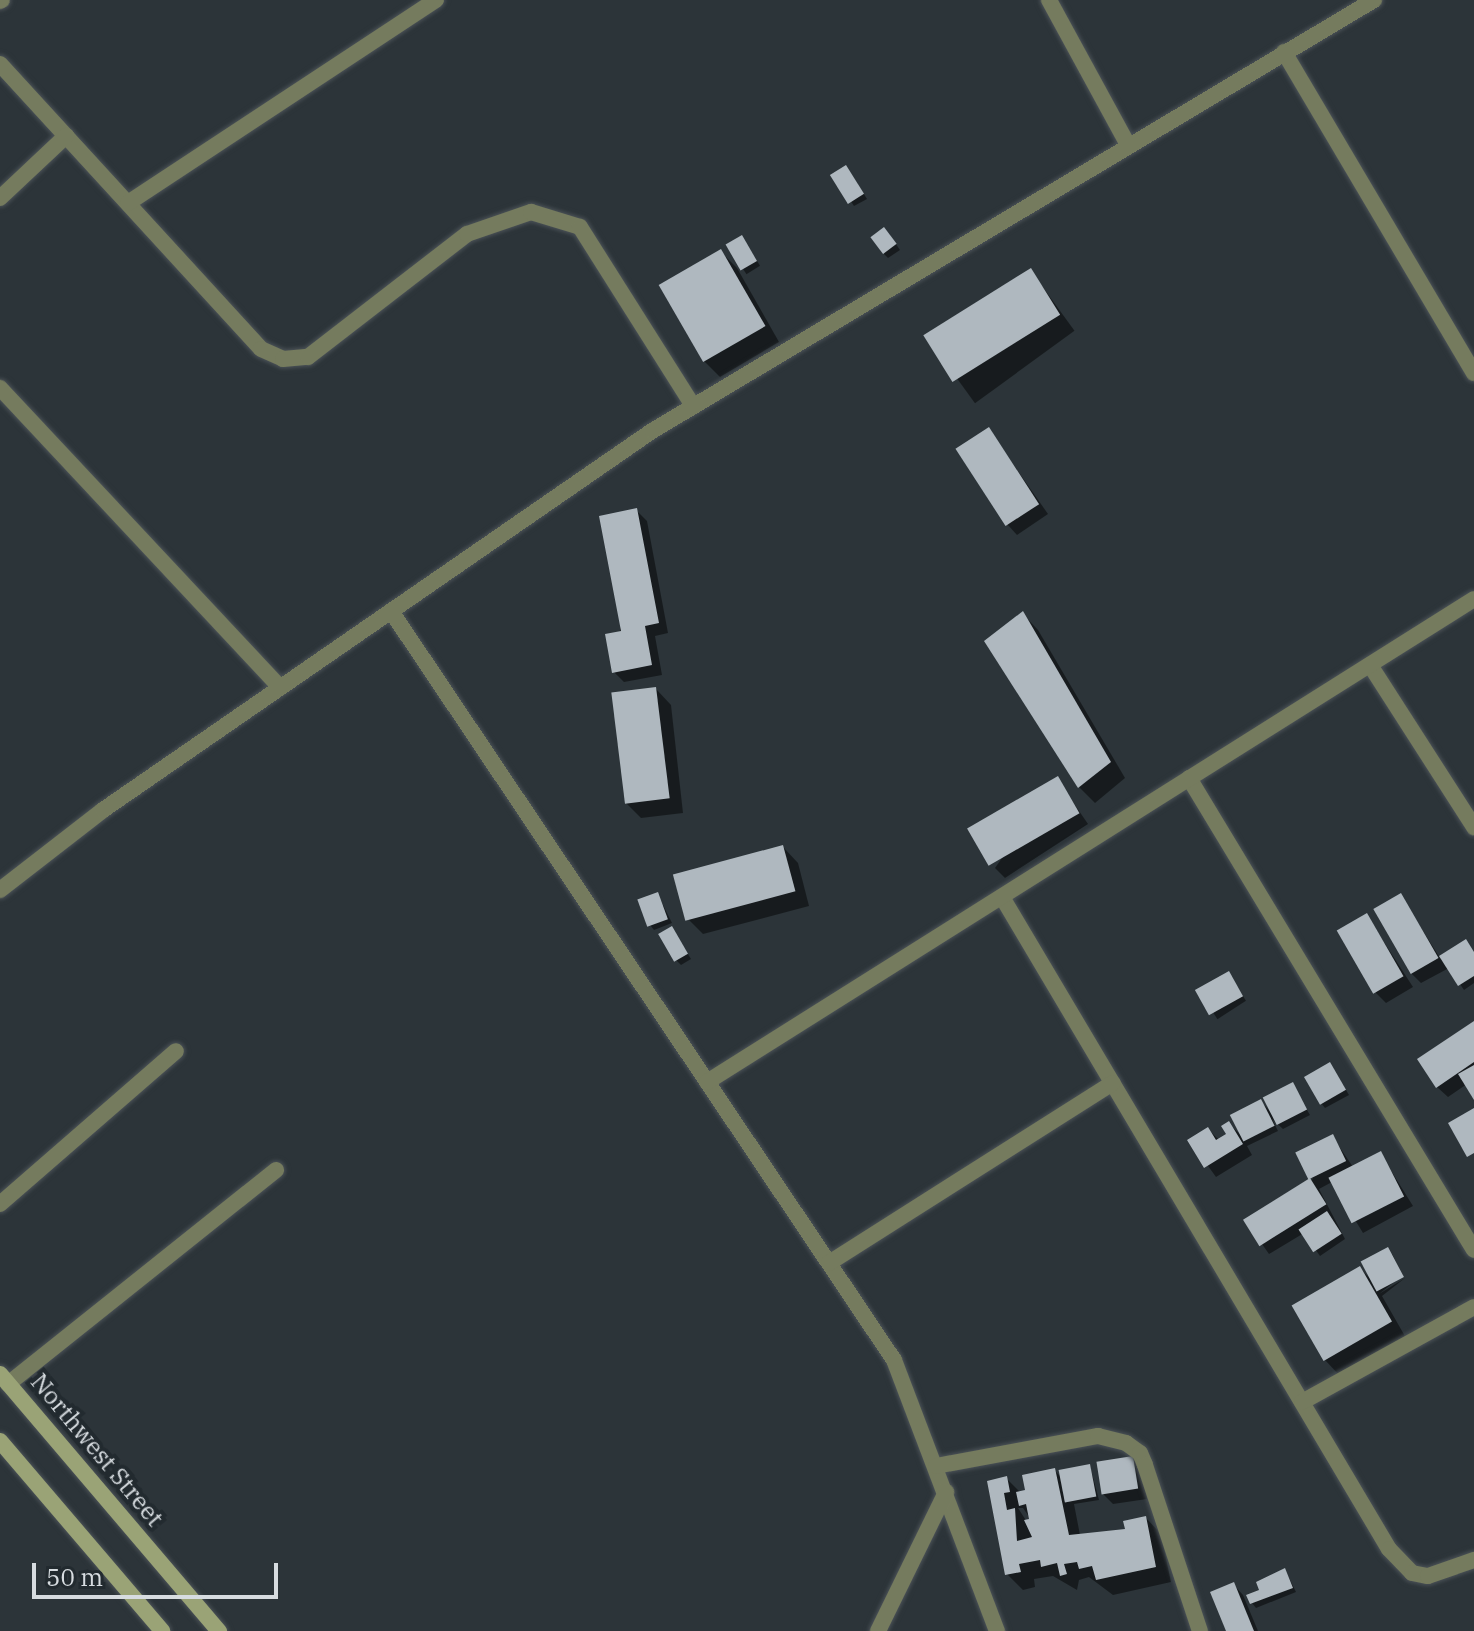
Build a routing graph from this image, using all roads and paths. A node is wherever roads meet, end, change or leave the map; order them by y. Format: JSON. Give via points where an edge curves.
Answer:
{"nodes":[{"id":1,"x":436,"y":0,"type":"edge"},
{"id":2,"x":1049,"y":0,"type":"edge"},
{"id":3,"x":1374,"y":0,"type":"edge"},
{"id":4,"x":1284,"y":52,"type":"junction"},
{"id":5,"x":0,"y":64,"type":"edge"},
{"id":6,"x":66,"y":136,"type":"junction"},
{"id":7,"x":1128,"y":145,"type":"junction"},
{"id":8,"x":0,"y":198,"type":"edge"},
{"id":9,"x":128,"y":203,"type":"junction"},
{"id":10,"x":1474,"y":373,"type":"edge"},
{"id":11,"x":0,"y":388,"type":"edge"},
{"id":12,"x":693,"y":406,"type":"junction"},
{"id":13,"x":1474,"y":599,"type":"edge"},
{"id":14,"x":391,"y":611,"type":"junction"},
{"id":15,"x":1370,"y":665,"type":"junction"},
{"id":16,"x":280,"y":687,"type":"junction"},
{"id":17,"x":1189,"y":778,"type":"junction"},
{"id":18,"x":1474,"y":827,"type":"edge"},
{"id":19,"x":0,"y":890,"type":"edge"},
{"id":20,"x":1002,"y":897,"type":"junction"},
{"id":21,"x":176,"y":1051,"type":"dead end"},
{"id":22,"x":707,"y":1082,"type":"junction"},
{"id":23,"x":1113,"y":1083,"type":"junction"},
{"id":24,"x":276,"y":1170,"type":"dead end"},
{"id":25,"x":0,"y":1204,"type":"edge"},
{"id":26,"x":1474,"y":1250,"type":"edge"},
{"id":27,"x":829,"y":1263,"type":"junction"},
{"id":28,"x":1474,"y":1307,"type":"edge"},
{"id":29,"x":4,"y":1379,"type":"edge"},
{"id":30,"x":1302,"y":1402,"type":"junction"},
{"id":31,"x":0,"y":1441,"type":"edge"},
{"id":32,"x":936,"y":1466,"type":"junction"},
{"id":33,"x":946,"y":1492,"type":"junction"},
{"id":34,"x":1474,"y":1560,"type":"edge"},
{"id":35,"x":162,"y":1631,"type":"edge"},
{"id":36,"x":219,"y":1631,"type":"edge"},
{"id":37,"x":878,"y":1631,"type":"edge"},
{"id":38,"x":997,"y":1631,"type":"edge"},
{"id":39,"x":1200,"y":1631,"type":"edge"}],
"edges":[{"from":1,"to":9,"type":"street"},
{"from":2,"to":7,"type":"street"},
{"from":3,"to":4,"type":"street"},
{"from":4,"to":7,"type":"street"},
{"from":4,"to":10,"type":"street"},
{"from":5,"to":6,"type":"street"},
{"from":6,"to":8,"type":"street"},
{"from":6,"to":9,"type":"street"},
{"from":7,"to":12,"type":"street"},
{"from":9,"to":12,"type":"street","via":[[261,349],[283,359],[308,357],[467,234],[531,212],[580,227]]},
{"from":11,"to":16,"type":"street"},
{"from":12,"to":14,"type":"street"},
{"from":13,"to":15,"type":"street"},
{"from":14,"to":16,"type":"street"},
{"from":14,"to":22,"type":"street"},
{"from":15,"to":17,"type":"street"},
{"from":15,"to":18,"type":"street"},
{"from":16,"to":19,"type":"street","via":[[103,810]]},
{"from":17,"to":20,"type":"street"},
{"from":17,"to":26,"type":"street"},
{"from":20,"to":22,"type":"street"},
{"from":20,"to":23,"type":"street"},
{"from":21,"to":25,"type":"street"},
{"from":22,"to":27,"type":"street"},
{"from":23,"to":27,"type":"street"},
{"from":23,"to":30,"type":"street"},
{"from":24,"to":29,"type":"street"},
{"from":27,"to":32,"type":"street","via":[[894,1360]]},
{"from":28,"to":30,"type":"street"},
{"from":29,"to":36,"type":"main road","name":"Northwest Street"},
{"from":30,"to":34,"type":"street","via":[[1389,1549],[1412,1573],[1428,1576]]},
{"from":31,"to":35,"type":"main road"},
{"from":32,"to":33,"type":"street"},
{"from":32,"to":39,"type":"street","via":[[1098,1436],[1126,1443],[1140,1453],[1145,1465]]},
{"from":33,"to":37,"type":"street"},
{"from":33,"to":38,"type":"street"}]}
